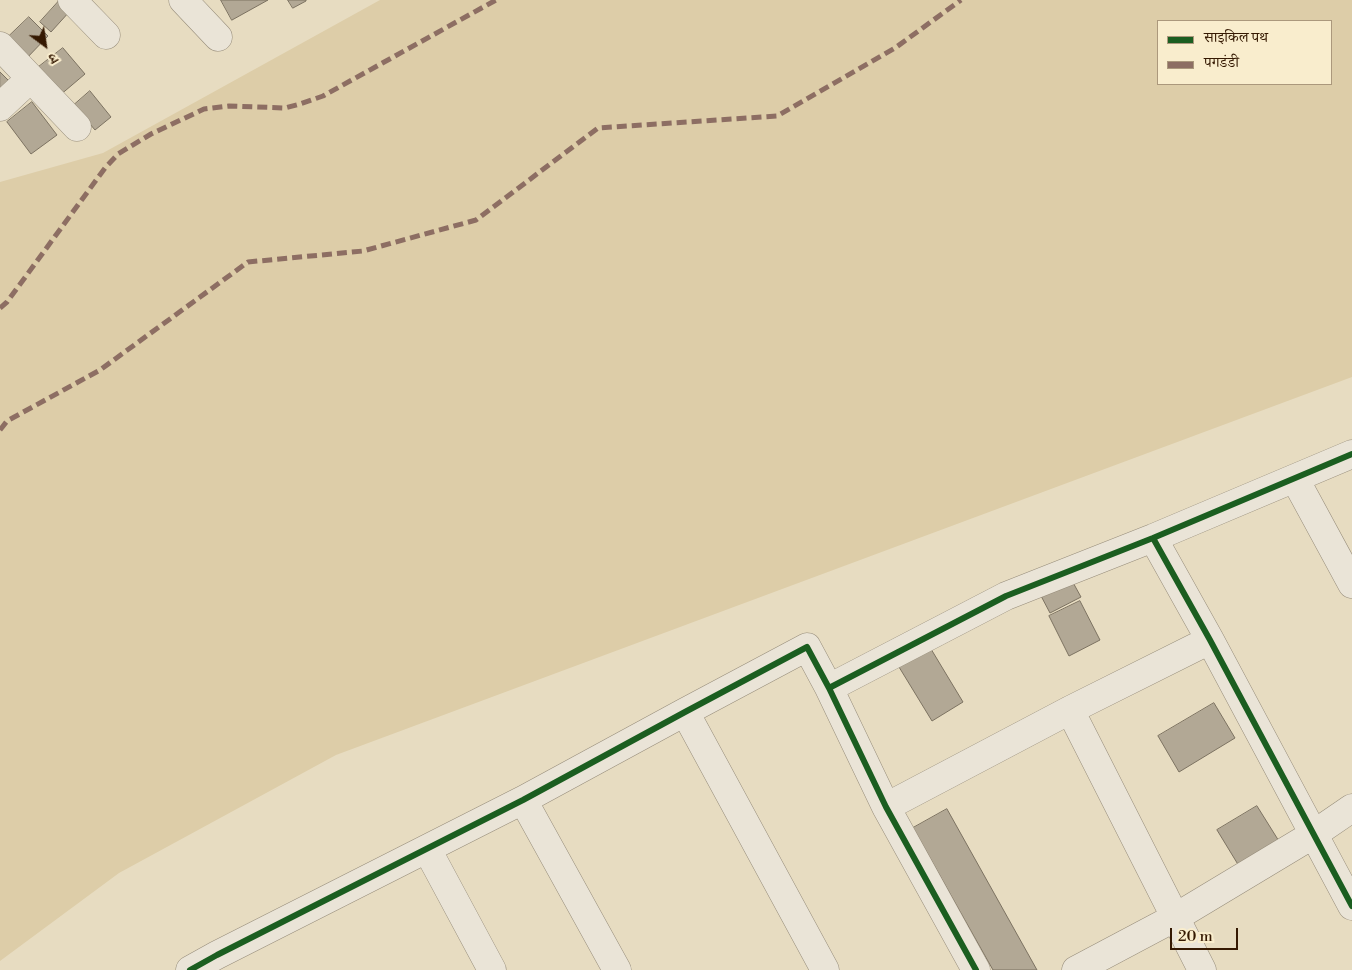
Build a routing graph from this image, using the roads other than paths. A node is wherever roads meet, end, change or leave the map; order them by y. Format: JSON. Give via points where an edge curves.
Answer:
{"nodes":[{"id":1,"x":72,"y":0,"type":"edge"},
{"id":2,"x":183,"y":0,"type":"edge"},
{"id":3,"x":106,"y":35,"type":"dead end"},
{"id":4,"x":218,"y":37,"type":"dead end"},
{"id":5,"x":0,"y":46,"type":"edge"},
{"id":6,"x":30,"y":78,"type":"junction"},
{"id":7,"x":0,"y":107,"type":"edge"},
{"id":8,"x":77,"y":127,"type":"dead end"},
{"id":9,"x":1352,"y":454,"type":"edge"},
{"id":10,"x":1295,"y":478,"type":"junction"},
{"id":11,"x":1153,"y":538,"type":"junction"},
{"id":12,"x":1352,"y":584,"type":"edge"},
{"id":13,"x":1210,"y":640,"type":"junction"},
{"id":14,"x":829,"y":688,"type":"junction"},
{"id":15,"x":1070,"y":710,"type":"junction"},
{"id":16,"x":684,"y":712,"type":"junction"},
{"id":17,"x":523,"y":800,"type":"junction"},
{"id":18,"x":886,"y":807,"type":"junction"},
{"id":19,"x":1352,"y":808,"type":"edge"},
{"id":20,"x":1314,"y":834,"type":"junction"},
{"id":21,"x":427,"y":849,"type":"junction"},
{"id":22,"x":1352,"y":906,"type":"edge"},
{"id":23,"x":1176,"y":917,"type":"junction"},
{"id":24,"x":486,"y":968,"type":"edge"},
{"id":25,"x":190,"y":970,"type":"edge"},
{"id":26,"x":617,"y":970,"type":"edge"},
{"id":27,"x":825,"y":970,"type":"edge"},
{"id":28,"x":976,"y":970,"type":"edge"},
{"id":29,"x":1076,"y":970,"type":"edge"},
{"id":30,"x":1202,"y":970,"type":"edge"}],
"edges":[{"from":1,"to":3,"type":"street"},
{"from":2,"to":4,"type":"street"},
{"from":5,"to":6,"type":"street"},
{"from":6,"to":7,"type":"street"},
{"from":6,"to":8,"type":"street"},
{"from":9,"to":10,"type":"street"},
{"from":10,"to":11,"type":"street"},
{"from":10,"to":12,"type":"street"},
{"from":11,"to":13,"type":"street"},
{"from":11,"to":14,"type":"street","via":[[1006,596]]},
{"from":13,"to":15,"type":"street"},
{"from":13,"to":20,"type":"street"},
{"from":14,"to":16,"type":"street","via":[[807,647]]},
{"from":14,"to":18,"type":"street"},
{"from":15,"to":18,"type":"street"},
{"from":15,"to":23,"type":"street"},
{"from":16,"to":17,"type":"street"},
{"from":16,"to":27,"type":"street"},
{"from":17,"to":21,"type":"street"},
{"from":17,"to":26,"type":"street"},
{"from":18,"to":28,"type":"street"},
{"from":19,"to":20,"type":"street"},
{"from":20,"to":22,"type":"street"},
{"from":20,"to":23,"type":"street"},
{"from":21,"to":24,"type":"street"},
{"from":21,"to":25,"type":"street"},
{"from":23,"to":29,"type":"street"},
{"from":23,"to":30,"type":"street"}]}
